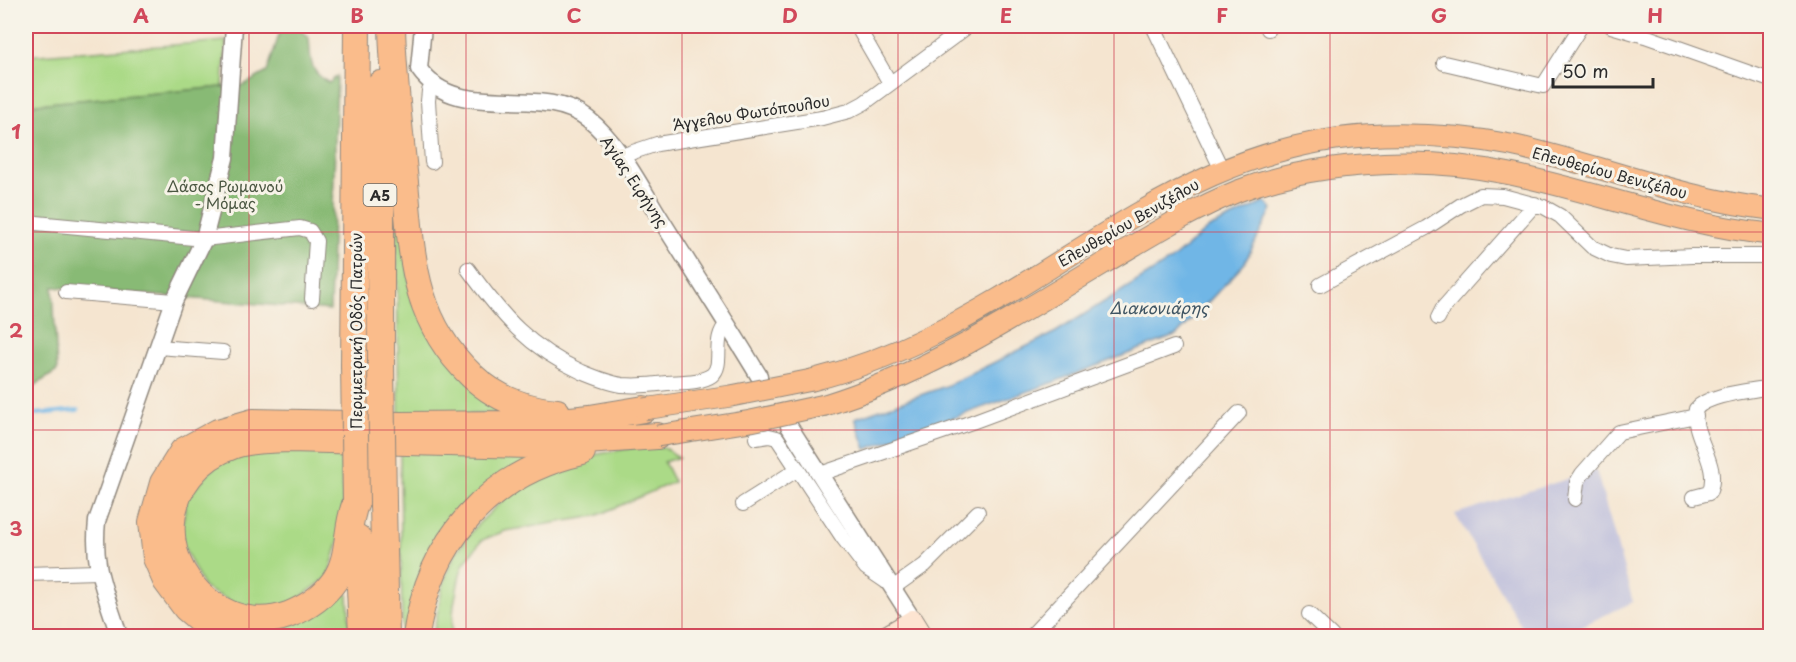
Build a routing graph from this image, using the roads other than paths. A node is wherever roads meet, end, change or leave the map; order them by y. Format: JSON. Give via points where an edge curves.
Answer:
{"nodes":[{"id":1,"x":234,"y":26,"type":"edge"},
{"id":2,"x":357,"y":26,"type":"edge"},
{"id":3,"x":381,"y":26,"type":"edge"},
{"id":4,"x":392,"y":26,"type":"edge"},
{"id":5,"x":423,"y":26,"type":"edge"},
{"id":6,"x":857,"y":26,"type":"edge"},
{"id":7,"x":968,"y":26,"type":"edge"},
{"id":8,"x":1153,"y":26,"type":"edge"},
{"id":9,"x":1581,"y":26,"type":"edge"},
{"id":10,"x":1611,"y":26,"type":"edge"},
{"id":11,"x":1444,"y":63,"type":"dead end"},
{"id":12,"x":1770,"y":80,"type":"edge"},
{"id":13,"x":434,"y":83,"type":"junction"},
{"id":14,"x":890,"y":83,"type":"junction"},
{"id":15,"x":621,"y":156,"type":"junction"},
{"id":16,"x":432,"y":162,"type":"dead end"},
{"id":17,"x":1222,"y":170,"type":"junction"},
{"id":18,"x":1535,"y":204,"type":"junction"},
{"id":19,"x":1770,"y":209,"type":"edge"},
{"id":20,"x":26,"y":222,"type":"edge"},
{"id":21,"x":1770,"y":234,"type":"edge"},
{"id":22,"x":204,"y":239,"type":"junction"},
{"id":23,"x":1770,"y":256,"type":"edge"},
{"id":24,"x":468,"y":269,"type":"dead end"},
{"id":25,"x":1320,"y":285,"type":"dead end"},
{"id":26,"x":66,"y":292,"type":"dead end"},
{"id":27,"x":312,"y":299,"type":"dead end"},
{"id":28,"x":174,"y":301,"type":"junction"},
{"id":29,"x":1438,"y":318,"type":"dead end"},
{"id":30,"x":727,"y":324,"type":"junction"},
{"id":31,"x":158,"y":347,"type":"junction"},
{"id":32,"x":1174,"y":347,"type":"dead end"},
{"id":33,"x":223,"y":352,"type":"dead end"},
{"id":34,"x":759,"y":376,"type":"dead end"},
{"id":35,"x":1770,"y":387,"type":"edge"},
{"id":36,"x":644,"y":409,"type":"junction"},
{"id":37,"x":1239,"y":413,"type":"dead end"},
{"id":38,"x":1696,"y":416,"type":"junction"},
{"id":39,"x":789,"y":426,"type":"dead end"},
{"id":40,"x":657,"y":436,"type":"junction"},
{"id":41,"x":756,"y":438,"type":"dead end"},
{"id":42,"x":798,"y":469,"type":"junction"},
{"id":43,"x":820,"y":474,"type":"junction"},
{"id":44,"x":1694,"y":497,"type":"dead end"},
{"id":45,"x":1575,"y":499,"type":"dead end"},
{"id":46,"x":356,"y":502,"type":"junction"},
{"id":47,"x":743,"y":504,"type":"dead end"},
{"id":48,"x":978,"y":512,"type":"dead end"},
{"id":49,"x":98,"y":572,"type":"junction"},
{"id":50,"x":26,"y":574,"type":"edge"},
{"id":51,"x":894,"y":587,"type":"junction"},
{"id":52,"x":1309,"y":614,"type":"dead end"},
{"id":53,"x":918,"y":628,"type":"edge"},
{"id":54,"x":119,"y":636,"type":"edge"},
{"id":55,"x":227,"y":636,"type":"edge"},
{"id":56,"x":362,"y":636,"type":"edge"},
{"id":57,"x":386,"y":636,"type":"edge"},
{"id":58,"x":416,"y":636,"type":"edge"},
{"id":59,"x":886,"y":636,"type":"edge"},
{"id":60,"x":1031,"y":636,"type":"edge"},
{"id":61,"x":1332,"y":636,"type":"edge"}],
"edges":[{"from":1,"to":22,"type":"street","via":[[225,158]]},
{"from":2,"to":46,"type":"highway","name":"Περιμετρική Οδός Πατρών","number":"Α5","bridge":true},
{"from":3,"to":57,"type":"highway","name":"Περιμετρική Οδός Πατρών","number":"Α5","bridge":true},
{"from":4,"to":36,"type":"highway","via":[[395,92],[414,266],[436,333],[454,359],[478,382],[519,405],[567,413]]},
{"from":5,"to":13,"type":"street","via":[[419,69]]},
{"from":6,"to":14,"type":"street"},
{"from":7,"to":14,"type":"street","name":"Άγγελου Φωτόπουλου"},
{"from":8,"to":17,"type":"street"},
{"from":9,"to":11,"type":"street","via":[[1543,86]]},
{"from":10,"to":12,"type":"street"},
{"from":13,"to":15,"type":"street","name":"Αγίας Ειρήνης","via":[[465,98],[537,102],[573,110],[600,130]]},
{"from":13,"to":16,"type":"street","via":[[428,101]]},
{"from":14,"to":15,"type":"street","name":"Άγγελου Φωτόπουλου","via":[[856,108],[832,116],[657,144]]},
{"from":15,"to":30,"type":"street","name":"Αγίας Ειρήνης"},
{"from":17,"to":19,"type":"main road","name":"Ελευθερίου Βενιζέλου","via":[[1336,139],[1383,135],[1452,137],[1522,148],[1709,198]]},
{"from":17,"to":36,"type":"main road","name":"Ελευθερίου Βενιζέλου","bridge":true,"via":[[1146,208],[937,333],[876,359],[812,380]]},
{"from":18,"to":23,"type":"street","via":[[1560,216],[1592,247],[1611,256]]},
{"from":18,"to":25,"type":"street","via":[[1477,195],[1426,228]]},
{"from":18,"to":29,"type":"street"},
{"from":20,"to":22,"type":"street"},
{"from":21,"to":40,"type":"main road","name":"Ελευθερίου Βενιζέλου","bridge":true,"via":[[1725,227],[1533,178],[1466,167],[1406,162],[1344,165],[1239,191],[1174,221],[956,351],[875,388],[825,405]]},
{"from":22,"to":27,"type":"street","via":[[300,228],[310,231],[316,241]]},
{"from":22,"to":28,"type":"street"},
{"from":24,"to":30,"type":"street","via":[[495,308],[543,351],[619,385],[662,384],[710,376],[717,366],[720,333]]},
{"from":26,"to":28,"type":"street"},
{"from":28,"to":31,"type":"street"},
{"from":30,"to":34,"type":"street","name":"Αγίας Ειρήνης"},
{"from":31,"to":33,"type":"street"},
{"from":31,"to":49,"type":"street","via":[[97,521]]},
{"from":32,"to":43,"type":"street"},
{"from":35,"to":38,"type":"street","via":[[1706,401],[1696,409]]},
{"from":36,"to":55,"type":"highway","via":[[531,424],[253,422],[218,432],[183,451],[163,483],[152,522],[155,551],[166,581],[186,608]]},
{"from":37,"to":60,"type":"street"},
{"from":38,"to":44,"type":"street","via":[[1712,480],[1709,493]]},
{"from":38,"to":45,"type":"street","via":[[1619,432],[1582,474]]},
{"from":39,"to":43,"type":"street"},
{"from":40,"to":46,"type":"highway","via":[[529,445],[289,439],[237,444],[205,459],[185,482],[173,512],[174,554],[186,579],[211,603],[241,618],[278,618],[305,607],[335,580],[345,559]]},
{"from":40,"to":58,"type":"highway","via":[[558,459],[531,469],[492,494],[468,516],[443,549],[426,589]]},
{"from":41,"to":42,"type":"street","via":[[777,438]]},
{"from":42,"to":47,"type":"street"},
{"from":42,"to":51,"type":"street","via":[[866,568]]},
{"from":43,"to":51,"type":"street"},
{"from":46,"to":56,"type":"highway","name":"Περιμετρική Οδός Πατρών","number":"Α5"},
{"from":48,"to":51,"type":"street","via":[[925,565]]},
{"from":49,"to":50,"type":"street"},
{"from":49,"to":54,"type":"street"},
{"from":51,"to":53,"type":"street"},
{"from":52,"to":61,"type":"street"},
{"from":53,"to":59,"type":"main road"}]}
